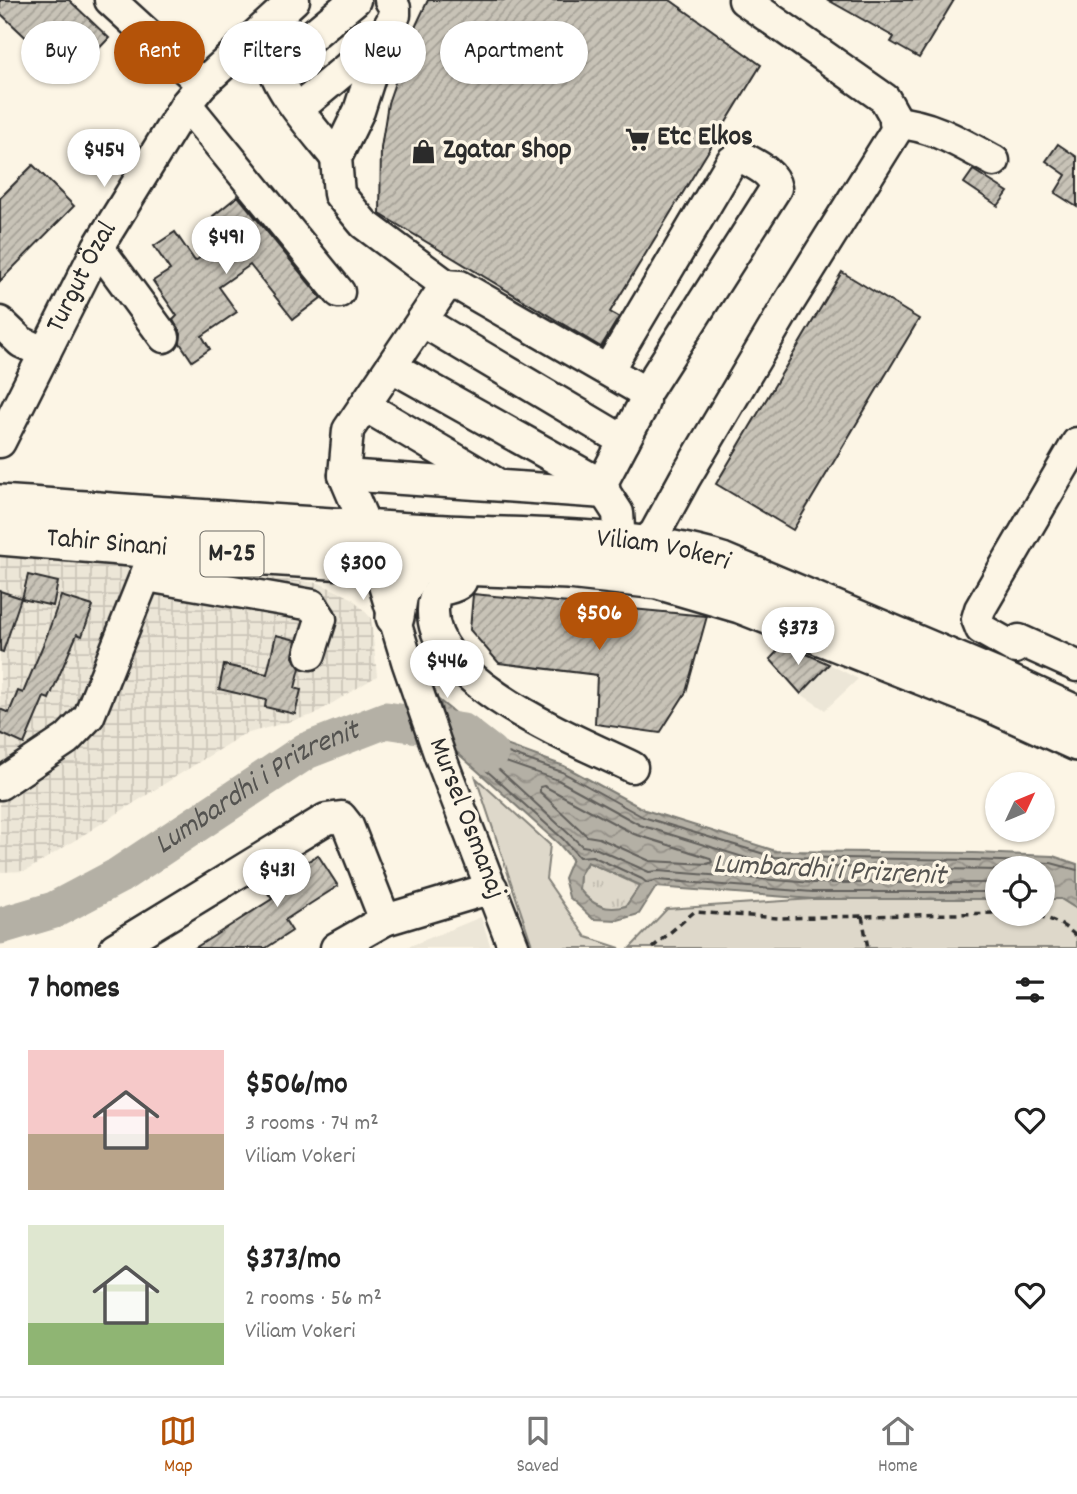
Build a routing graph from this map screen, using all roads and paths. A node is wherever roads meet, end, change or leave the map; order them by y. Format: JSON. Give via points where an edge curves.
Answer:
{"nodes":[{"id":1,"x":110,"y":0,"type":"edge"},
{"id":2,"x":294,"y":0,"type":"edge"},
{"id":3,"x":355,"y":0,"type":"edge"},
{"id":4,"x":390,"y":0,"type":"edge"},
{"id":5,"x":744,"y":0,"type":"edge"},
{"id":6,"x":392,"y":21,"type":"edge"},
{"id":7,"x":340,"y":74,"type":"edge"},
{"id":8,"x":368,"y":84,"type":"edge"},
{"id":9,"x":194,"y":94,"type":"junction"},
{"id":10,"x":298,"y":109,"type":"junction"},
{"id":11,"x":895,"y":122,"type":"junction"},
{"id":12,"x":335,"y":158,"type":"junction"},
{"id":13,"x":994,"y":161,"type":"dead end"},
{"id":14,"x":98,"y":247,"type":"junction"},
{"id":15,"x":446,"y":285,"type":"junction"},
{"id":16,"x":339,"y":292,"type":"dead end"},
{"id":17,"x":422,"y":321,"type":"junction"},
{"id":18,"x":0,"y":322,"type":"edge"},
{"id":19,"x":164,"y":337,"type":"dead end"},
{"id":20,"x":45,"y":353,"type":"junction"},
{"id":21,"x":392,"y":367,"type":"junction"},
{"id":22,"x":608,"y":370,"type":"junction"},
{"id":23,"x":644,"y":395,"type":"junction"},
{"id":24,"x":365,"y":406,"type":"junction"},
{"id":25,"x":624,"y":440,"type":"junction"},
{"id":26,"x":0,"y":442,"type":"edge"},
{"id":27,"x":1077,"y":443,"type":"edge"},
{"id":28,"x":344,"y":475,"type":"junction"},
{"id":29,"x":500,"y":485,"type":"junction"},
{"id":30,"x":604,"y":489,"type":"junction"},
{"id":31,"x":0,"y":504,"type":"edge"},
{"id":32,"x":367,"y":529,"type":"junction"},
{"id":33,"x":0,"y":536,"type":"edge"},
{"id":34,"x":631,"y":543,"type":"junction"},
{"id":35,"x":422,"y":549,"type":"junction"},
{"id":36,"x":151,"y":563,"type":"junction"},
{"id":37,"x":378,"y":563,"type":"junction"},
{"id":38,"x":464,"y":568,"type":"junction"},
{"id":39,"x":395,"y":617,"type":"junction"},
{"id":40,"x":310,"y":654,"type":"dead end"},
{"id":41,"x":1077,"y":666,"type":"edge"},
{"id":42,"x":1077,"y":715,"type":"edge"},
{"id":43,"x":1077,"y":742,"type":"edge"},
{"id":44,"x":632,"y":767,"type":"dead end"},
{"id":45,"x":0,"y":785,"type":"edge"},
{"id":46,"x":492,"y":888,"type":"junction"},
{"id":47,"x":985,"y":913,"type":"edge"},
{"id":48,"x":862,"y":916,"type":"junction"},
{"id":49,"x":385,"y":919,"type":"junction"},
{"id":50,"x":1055,"y":922,"type":"edge"},
{"id":51,"x":1077,"y":937,"type":"edge"},
{"id":52,"x":115,"y":948,"type":"edge"},
{"id":53,"x":336,"y":948,"type":"edge"},
{"id":54,"x":514,"y":948,"type":"edge"},
{"id":55,"x":652,"y":948,"type":"edge"},
{"id":56,"x":868,"y":948,"type":"edge"}],
"edges":[{"from":1,"to":9,"type":"street"},
{"from":2,"to":9,"type":"street","name":"Turgut Özal"},
{"from":3,"to":10,"type":"street","via":[[274,67]]},
{"from":4,"to":6,"type":"street","via":[[395,8]]},
{"from":5,"to":11,"type":"street","via":[[885,99]]},
{"from":7,"to":10,"type":"street"},
{"from":8,"to":12,"type":"street"},
{"from":9,"to":14,"type":"street","name":"Turgut Özal"},
{"from":9,"to":16,"type":"street"},
{"from":10,"to":12,"type":"street"},
{"from":11,"to":13,"type":"street","via":[[919,124]]},
{"from":11,"to":34,"type":"street","via":[[897,129],[884,153],[781,316],[655,533]]},
{"from":12,"to":15,"type":"street","via":[[339,194],[364,224]]},
{"from":14,"to":19,"type":"street"},
{"from":14,"to":20,"type":"street","name":"Turgut Özal"},
{"from":15,"to":17,"type":"street"},
{"from":15,"to":22,"type":"street","via":[[460,286]]},
{"from":17,"to":21,"type":"street"},
{"from":17,"to":25,"type":"street"},
{"from":18,"to":20,"type":"street","via":[[21,342]]},
{"from":20,"to":26,"type":"street","name":"Turgut Özal"},
{"from":21,"to":24,"type":"street"},
{"from":21,"to":30,"type":"street"},
{"from":22,"to":23,"type":"street"},
{"from":22,"to":23,"type":"street","via":[[732,160],[740,156],[768,173],[776,188]]},
{"from":23,"to":25,"type":"street"},
{"from":24,"to":28,"type":"street","via":[[348,430]]},
{"from":24,"to":29,"type":"street"},
{"from":25,"to":30,"type":"street","via":[[604,477]]},
{"from":27,"to":41,"type":"street","via":[[977,619],[981,629]]},
{"from":28,"to":29,"type":"street"},
{"from":28,"to":32,"type":"street","name":"Mursel Osmanaj"},
{"from":29,"to":30,"type":"street"},
{"from":30,"to":34,"type":"street"},
{"from":31,"to":32,"type":"main road","name":"Tahir Sinani","number":"M-25"},
{"from":32,"to":35,"type":"main road","name":"Tahir Sinani","number":"M-25"},
{"from":32,"to":37,"type":"street","name":"Mursel Osmanaj"},
{"from":33,"to":36,"type":"main road","name":"Tahir Sinani","number":"M-25"},
{"from":34,"to":35,"type":"main road","name":"Viliam Vokeri","number":"M-25"},
{"from":34,"to":42,"type":"main road","name":"Viliam Vokeri","number":"M-25","via":[[688,551],[722,562]]},
{"from":35,"to":37,"type":"main road","name":"Tahir Sinani","number":"M-25"},
{"from":35,"to":38,"type":"main road","name":"Tahir Sinani","number":"M-25"},
{"from":35,"to":39,"type":"main road","via":[[399,593]]},
{"from":36,"to":37,"type":"main road","name":"Tahir Sinani","number":"M-25"},
{"from":36,"to":40,"type":"street","via":[[312,605],[321,619]]},
{"from":36,"to":45,"type":"street","via":[[89,716],[67,739]]},
{"from":37,"to":39,"type":"street","name":"Mursel Osmanaj"},
{"from":38,"to":43,"type":"main road","name":"Viliam Vokeri","number":"M-25","via":[[594,572],[658,580],[715,595]]},
{"from":38,"to":44,"type":"street","via":[[459,584],[443,588],[434,597],[432,611],[437,636],[454,660],[528,718]]},
{"from":39,"to":46,"type":"street","name":"Mursel Osmanaj","via":[[440,756]]},
{"from":46,"to":49,"type":"street"},
{"from":46,"to":54,"type":"street","name":"Mursel Osmanaj"},
{"from":47,"to":48,"type":"path"},
{"from":48,"to":55,"type":"path","via":[[778,918],[694,912]]},
{"from":48,"to":56,"type":"path"},
{"from":49,"to":52,"type":"street","via":[[341,817],[326,819]]},
{"from":49,"to":53,"type":"street"},
{"from":50,"to":51,"type":"path"}]}
